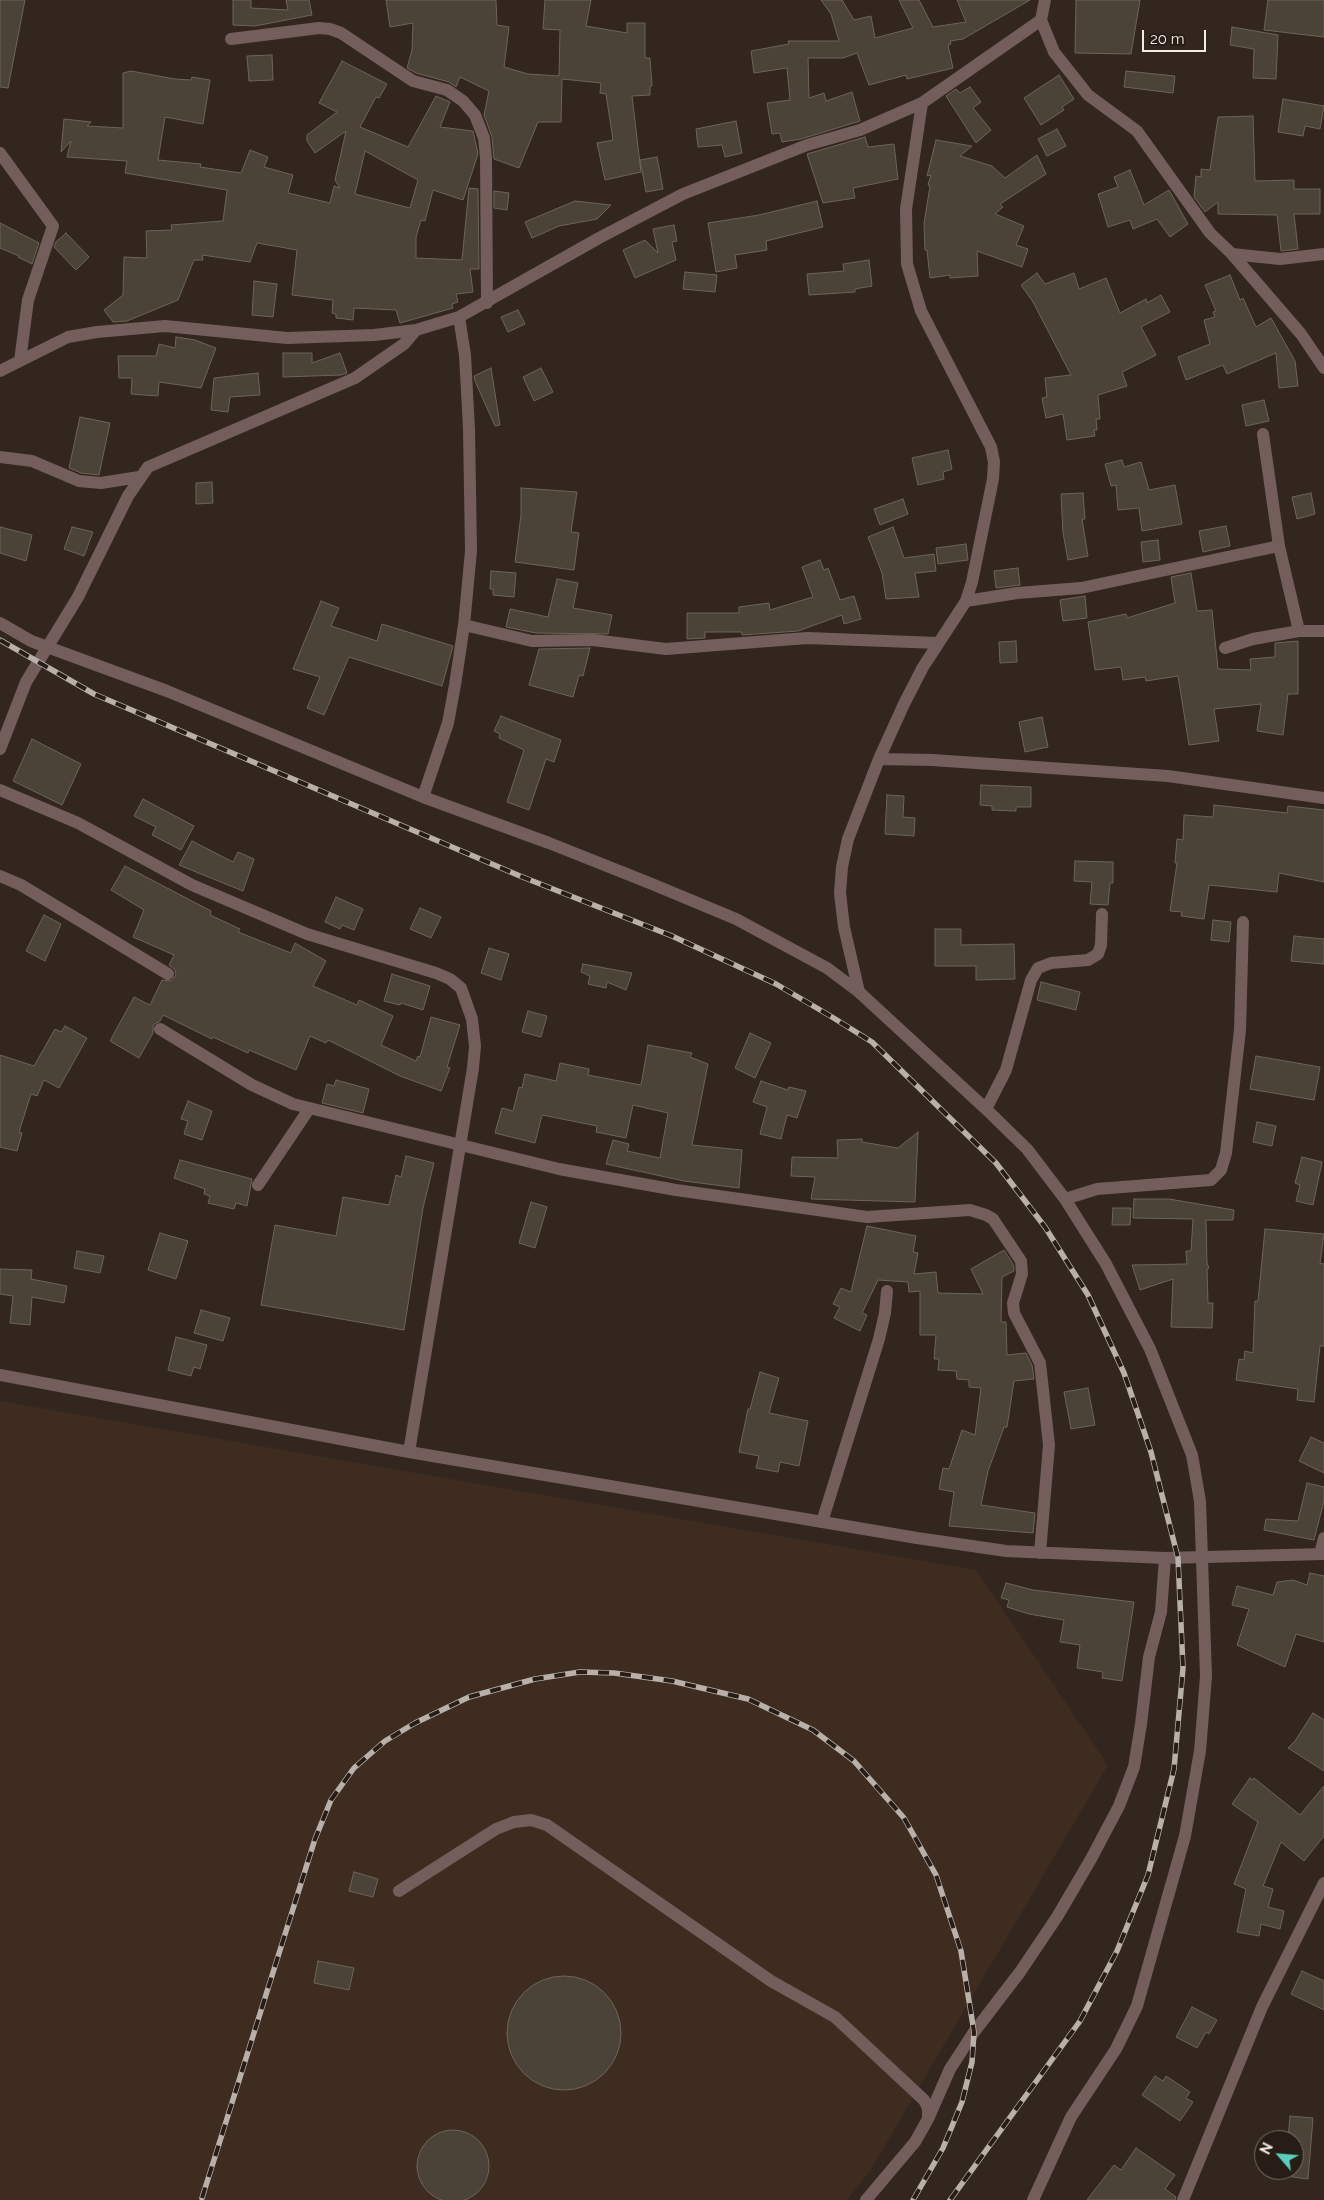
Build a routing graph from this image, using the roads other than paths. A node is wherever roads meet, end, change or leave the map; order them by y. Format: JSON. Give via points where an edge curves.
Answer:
{"nodes":[{"id":1,"x":1045,"y":0,"type":"edge"},
{"id":2,"x":1041,"y":20,"type":"junction"},
{"id":3,"x":231,"y":39,"type":"dead end"},
{"id":4,"x":922,"y":102,"type":"junction"},
{"id":5,"x":0,"y":153,"type":"edge"},
{"id":6,"x":1232,"y":254,"type":"junction"},
{"id":7,"x":1324,"y":254,"type":"edge"},
{"id":8,"x":487,"y":303,"type":"junction"},
{"id":9,"x":458,"y":317,"type":"junction"},
{"id":10,"x":416,"y":330,"type":"junction"},
{"id":11,"x":20,"y":361,"type":"junction"},
{"id":12,"x":1324,"y":368,"type":"edge"},
{"id":13,"x":0,"y":371,"type":"edge"},
{"id":14,"x":1263,"y":434,"type":"dead end"},
{"id":15,"x":0,"y":457,"type":"edge"},
{"id":16,"x":139,"y":477,"type":"junction"},
{"id":17,"x":1279,"y":546,"type":"junction"},
{"id":18,"x":966,"y":601,"type":"junction"},
{"id":19,"x":0,"y":623,"type":"edge"},
{"id":20,"x":464,"y":625,"type":"junction"},
{"id":21,"x":1299,"y":631,"type":"junction"},
{"id":22,"x":1324,"y":631,"type":"edge"},
{"id":23,"x":938,"y":643,"type":"junction"},
{"id":24,"x":47,"y":647,"type":"junction"},
{"id":25,"x":1225,"y":648,"type":"dead end"},
{"id":26,"x":0,"y":749,"type":"edge"},
{"id":27,"x":878,"y":759,"type":"junction"},
{"id":28,"x":0,"y":790,"type":"edge"},
{"id":29,"x":423,"y":798,"type":"junction"},
{"id":30,"x":1324,"y":798,"type":"edge"},
{"id":31,"x":0,"y":876,"type":"edge"},
{"id":32,"x":1102,"y":914,"type":"dead end"},
{"id":33,"x":1243,"y":922,"type":"dead end"},
{"id":34,"x":168,"y":974,"type":"dead end"},
{"id":35,"x":859,"y":992,"type":"junction"},
{"id":36,"x":160,"y":1029,"type":"dead end"},
{"id":37,"x":309,"y":1109,"type":"junction"},
{"id":38,"x":986,"y":1109,"type":"junction"},
{"id":39,"x":461,"y":1146,"type":"junction"},
{"id":40,"x":258,"y":1186,"type":"dead end"},
{"id":41,"x":1065,"y":1199,"type":"junction"},
{"id":42,"x":887,"y":1291,"type":"dead end"},
{"id":43,"x":0,"y":1375,"type":"edge"},
{"id":44,"x":409,"y":1452,"type":"junction"},
{"id":45,"x":822,"y":1522,"type":"junction"},
{"id":46,"x":1324,"y":1538,"type":"edge"},
{"id":47,"x":1040,"y":1553,"type":"junction"},
{"id":48,"x":1322,"y":1554,"type":"edge"},
{"id":49,"x":1202,"y":1556,"type":"junction"},
{"id":50,"x":1165,"y":1558,"type":"junction"},
{"id":51,"x":1324,"y":1883,"type":"edge"},
{"id":52,"x":399,"y":1891,"type":"dead end"},
{"id":53,"x":928,"y":2120,"type":"junction"},
{"id":54,"x":866,"y":2200,"type":"edge"},
{"id":55,"x":1033,"y":2200,"type":"edge"},
{"id":56,"x":1183,"y":2200,"type":"edge"}],
"edges":[{"from":1,"to":2,"type":"street"},
{"from":2,"to":4,"type":"street"},
{"from":2,"to":6,"type":"street","via":[[1054,52],[1088,95],[1138,131],[1210,233]]},
{"from":3,"to":8,"type":"street","via":[[330,29],[413,81],[446,90],[463,101],[475,116],[484,138]]},
{"from":4,"to":8,"type":"street","via":[[860,130],[807,145],[683,194]]},
{"from":4,"to":18,"type":"street","via":[[906,209],[907,264],[922,311],[986,434],[994,462]]},
{"from":5,"to":11,"type":"street","via":[[53,226],[28,300]]},
{"from":6,"to":7,"type":"street","via":[[1280,259]]},
{"from":6,"to":12,"type":"street","via":[[1301,334]]},
{"from":8,"to":9,"type":"street"},
{"from":9,"to":10,"type":"street"},
{"from":9,"to":20,"type":"street","via":[[465,355],[470,429],[470,551]]},
{"from":10,"to":11,"type":"street","via":[[287,338],[164,326],[68,337]]},
{"from":10,"to":16,"type":"street","via":[[404,344],[355,378],[159,460]]},
{"from":11,"to":13,"type":"street"},
{"from":14,"to":17,"type":"street"},
{"from":15,"to":16,"type":"street","via":[[32,461],[79,481],[101,483]]},
{"from":16,"to":24,"type":"street","via":[[78,597]]},
{"from":17,"to":18,"type":"street","via":[[1081,588]]},
{"from":17,"to":21,"type":"street"},
{"from":18,"to":23,"type":"street"},
{"from":19,"to":24,"type":"street"},
{"from":20,"to":23,"type":"street","via":[[532,640],[593,640],[666,649],[806,638]]},
{"from":20,"to":29,"type":"street","via":[[448,723]]},
{"from":21,"to":22,"type":"street"},
{"from":21,"to":25,"type":"street","via":[[1253,639]]},
{"from":23,"to":27,"type":"street"},
{"from":24,"to":26,"type":"street","via":[[26,682]]},
{"from":24,"to":29,"type":"street","via":[[167,691]]},
{"from":27,"to":30,"type":"street","via":[[1168,776]]},
{"from":27,"to":35,"type":"street","via":[[848,839],[842,867],[840,893],[844,927]]},
{"from":28,"to":39,"type":"street","via":[[78,823],[192,885],[307,934],[450,979],[461,988],[467,1000],[475,1046]]},
{"from":29,"to":35,"type":"street","via":[[549,843],[736,919],[828,968]]},
{"from":31,"to":34,"type":"street","via":[[21,885]]},
{"from":32,"to":38,"type":"street","via":[[1098,954],[1088,960],[1051,963],[1038,968],[1031,980],[1006,1070]]},
{"from":33,"to":41,"type":"street","via":[[1240,1030],[1226,1153],[1221,1170],[1212,1180],[1097,1189]]},
{"from":35,"to":38,"type":"street"},
{"from":36,"to":37,"type":"street","via":[[252,1085]]},
{"from":37,"to":39,"type":"street"},
{"from":37,"to":40,"type":"street"},
{"from":38,"to":41,"type":"street","via":[[1027,1149]]},
{"from":39,"to":44,"type":"street"},
{"from":39,"to":47,"type":"street","via":[[569,1171],[676,1190],[867,1217],[970,1210],[986,1214],[993,1219],[1021,1261],[1022,1274],[1013,1303],[1014,1313],[1040,1363],[1049,1445]]},
{"from":41,"to":49,"type":"street","via":[[1106,1264],[1150,1349],[1188,1446],[1200,1501]]},
{"from":42,"to":45,"type":"street","via":[[886,1313],[879,1339]]},
{"from":43,"to":44,"type":"street"},
{"from":44,"to":45,"type":"street"},
{"from":45,"to":47,"type":"street","via":[[1006,1551]]},
{"from":46,"to":48,"type":"street"},
{"from":47,"to":50,"type":"street"},
{"from":48,"to":49,"type":"street"},
{"from":49,"to":50,"type":"street"},
{"from":49,"to":55,"type":"street","via":[[1206,1676],[1200,1751],[1186,1836],[1137,2006],[1116,2049],[1067,2124]]},
{"from":50,"to":53,"type":"street","via":[[1161,1612],[1148,1657],[1142,1724],[1134,1767],[1119,1806],[1057,1916],[950,2070]]},
{"from":51,"to":56,"type":"street","via":[[1262,2007]]},
{"from":52,"to":53,"type":"street","via":[[496,1829],[531,1820],[547,1825],[771,1981],[835,2017],[924,2100]]},
{"from":53,"to":54,"type":"street","via":[[915,2142]]}]}
